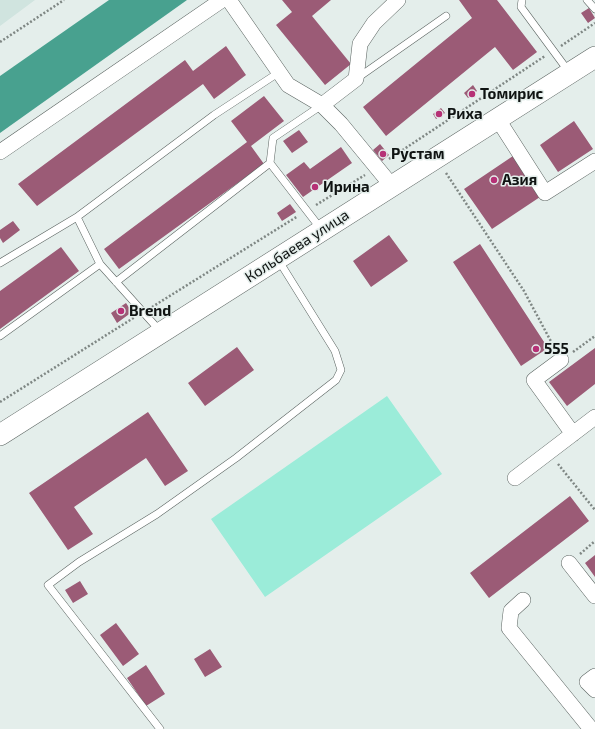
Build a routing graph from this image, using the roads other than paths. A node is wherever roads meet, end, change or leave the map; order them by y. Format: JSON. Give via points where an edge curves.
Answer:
{"nodes":[{"id":1,"x":222,"y":0,"type":"edge"},
{"id":2,"x":229,"y":0,"type":"edge"},
{"id":3,"x":398,"y":0,"type":"edge"},
{"id":4,"x":522,"y":0,"type":"edge"},
{"id":5,"x":586,"y":0,"type":"edge"},
{"id":6,"x":595,"y":9,"type":"edge"},
{"id":7,"x":446,"y":16,"type":"dead end"},
{"id":8,"x":595,"y":57,"type":"edge"},
{"id":9,"x":278,"y":73,"type":"junction"},
{"id":10,"x":570,"y":73,"type":"junction"},
{"id":11,"x":356,"y":79,"type":"junction"},
{"id":12,"x":322,"y":105,"type":"junction"},
{"id":13,"x":497,"y":118,"type":"junction"},
{"id":14,"x":0,"y":152,"type":"edge"},
{"id":15,"x":595,"y":161,"type":"edge"},
{"id":16,"x":270,"y":163,"type":"junction"},
{"id":17,"x":392,"y":186,"type":"junction"},
{"id":18,"x":77,"y":217,"type":"junction"},
{"id":19,"x":322,"y":230,"type":"junction"},
{"id":20,"x":278,"y":259,"type":"junction"},
{"id":21,"x":0,"y":263,"type":"edge"},
{"id":22,"x":100,"y":264,"type":"junction"},
{"id":23,"x":116,"y":282,"type":"junction"},
{"id":24,"x":162,"y":334,"type":"junction"},
{"id":25,"x":0,"y":336,"type":"edge"},
{"id":26,"x":561,"y":360,"type":"road end"},
{"id":27,"x":595,"y":417,"type":"edge"},
{"id":28,"x":573,"y":434,"type":"junction"},
{"id":29,"x":0,"y":436,"type":"edge"},
{"id":30,"x":515,"y":478,"type":"dead end"},
{"id":31,"x":569,"y":563,"type":"road end"},
{"id":32,"x":595,"y":596,"type":"edge"},
{"id":33,"x":523,"y":600,"type":"dead end"},
{"id":34,"x":595,"y":676,"type":"edge"},
{"id":35,"x":595,"y":690,"type":"edge"},
{"id":36,"x":160,"y":729,"type":"edge"},
{"id":37,"x":590,"y":729,"type":"edge"}],
"edges":[{"from":1,"to":14,"type":"street"},
{"from":2,"to":9,"type":"street"},
{"from":3,"to":11,"type":"street","via":[[374,23],[360,44]]},
{"from":4,"to":10,"type":"lane","via":[[521,7]]},
{"from":5,"to":6,"type":"lane"},
{"from":7,"to":11,"type":"lane"},
{"from":8,"to":10,"type":"main road","name":"Кольбаева улица"},
{"from":9,"to":12,"type":"street","via":[[288,85]]},
{"from":9,"to":18,"type":"lane","via":[[214,115]]},
{"from":10,"to":13,"type":"main road","name":"Кольбаева улица"},
{"from":11,"to":12,"type":"street"},
{"from":12,"to":16,"type":"lane","via":[[273,138]]},
{"from":12,"to":17,"type":"street"},
{"from":13,"to":15,"type":"street","via":[[545,192]]},
{"from":13,"to":17,"type":"main road","name":"Кольбаева улица"},
{"from":16,"to":19,"type":"lane"},
{"from":16,"to":23,"type":"lane"},
{"from":17,"to":19,"type":"main road","name":"Кольбаева улица"},
{"from":18,"to":21,"type":"lane"},
{"from":18,"to":22,"type":"lane"},
{"from":19,"to":20,"type":"main road","name":"Кольбаева улица"},
{"from":20,"to":24,"type":"main road","name":"Кольбаева улица"},
{"from":20,"to":36,"type":"lane","via":[[335,351],[341,370],[336,380],[236,458],[169,506],[79,562],[48,585]]},
{"from":22,"to":23,"type":"lane"},
{"from":22,"to":25,"type":"lane"},
{"from":23,"to":24,"type":"lane"},
{"from":24,"to":29,"type":"main road","name":"Кольбаева улица"},
{"from":26,"to":28,"type":"street","via":[[534,380]]},
{"from":27,"to":28,"type":"street"},
{"from":28,"to":30,"type":"street"},
{"from":31,"to":32,"type":"street"},
{"from":33,"to":37,"type":"street","via":[[510,610],[509,628]]},
{"from":34,"to":35,"type":"street","via":[[587,682]]}]}
